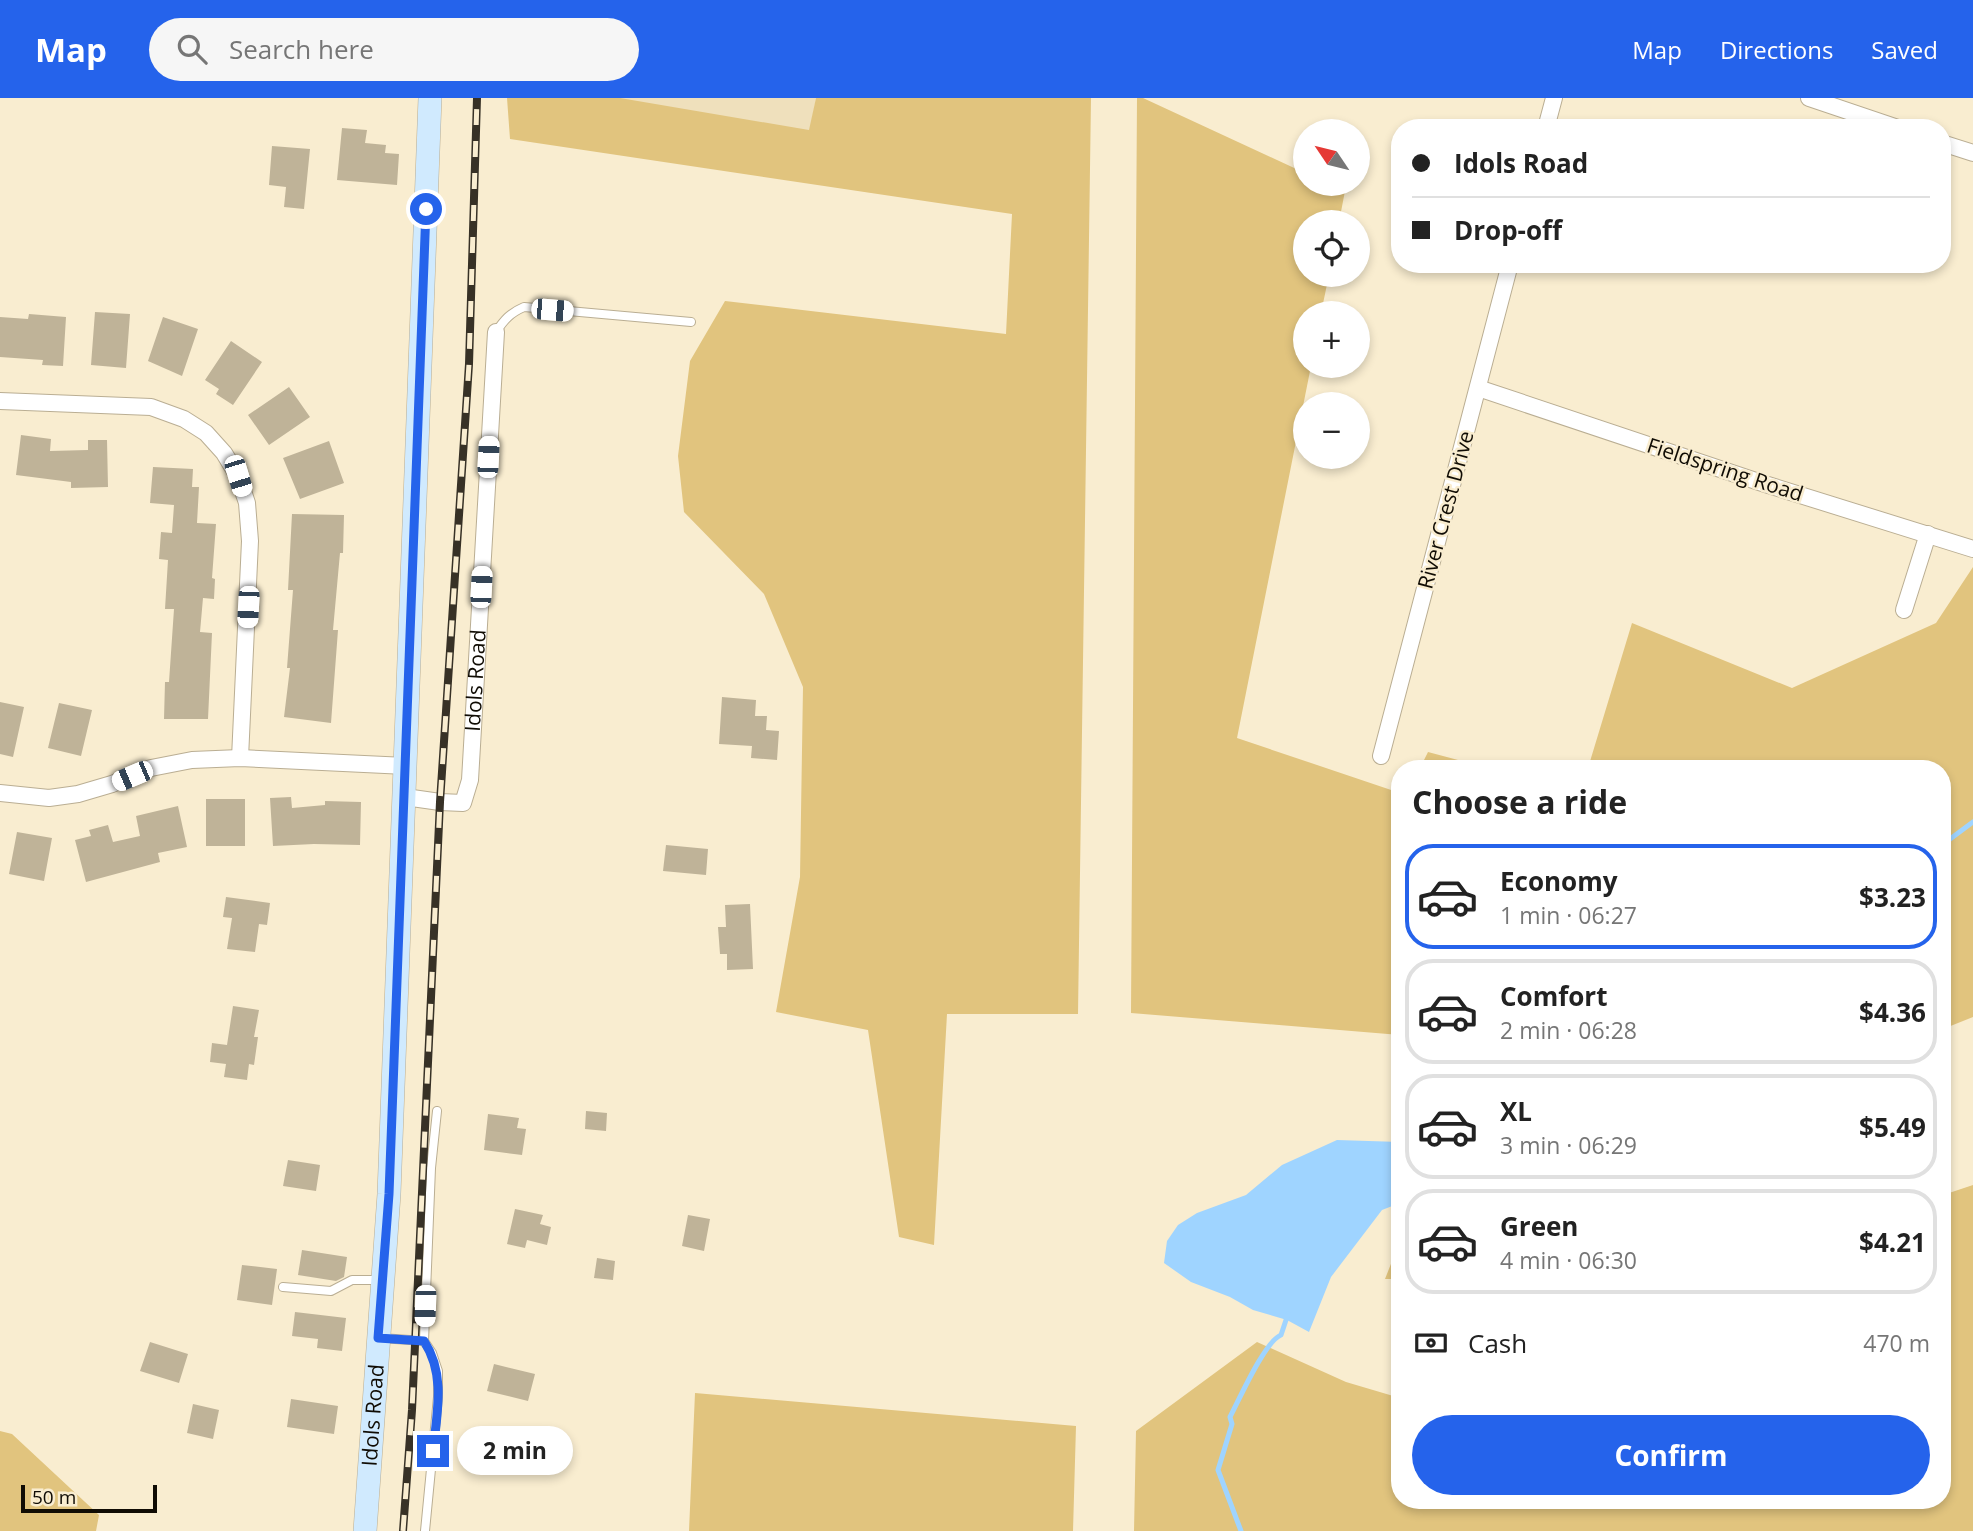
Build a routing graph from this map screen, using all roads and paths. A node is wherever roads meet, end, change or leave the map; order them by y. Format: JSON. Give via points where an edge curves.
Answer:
{"nodes":[{"id":1,"x":430,"y":98,"type":"edge"},
{"id":2,"x":1554,"y":98,"type":"edge"},
{"id":3,"x":1809,"y":98,"type":"edge"},
{"id":4,"x":1548,"y":119,"type":"edge"},
{"id":5,"x":1871,"y":119,"type":"edge"},
{"id":6,"x":1951,"y":145,"type":"edge"},
{"id":7,"x":1973,"y":153,"type":"edge"},
{"id":8,"x":1508,"y":273,"type":"edge"},
{"id":9,"x":691,"y":322,"type":"dead end"},
{"id":10,"x":496,"y":332,"type":"joint"},
{"id":11,"x":1478,"y":388,"type":"junction"},
{"id":12,"x":0,"y":401,"type":"edge"},
{"id":13,"x":1928,"y":534,"type":"junction"},
{"id":14,"x":1973,"y":550,"type":"edge"},
{"id":15,"x":1904,"y":610,"type":"dead end"},
{"id":16,"x":1381,"y":756,"type":"dead end"},
{"id":17,"x":240,"y":758,"type":"junction"},
{"id":18,"x":406,"y":766,"type":"junction"},
{"id":19,"x":0,"y":793,"type":"edge"},
{"id":20,"x":405,"y":797,"type":"junction"},
{"id":21,"x":437,"y":1111,"type":"dead end"},
{"id":22,"x":383,"y":1280,"type":"junction"},
{"id":23,"x":283,"y":1287,"type":"dead end"},
{"id":24,"x":378,"y":1338,"type":"junction"},
{"id":25,"x":424,"y":1341,"type":"junction"},
{"id":26,"x":365,"y":1531,"type":"edge"},
{"id":27,"x":425,"y":1531,"type":"edge"}],
"edges":[{"from":1,"to":18,"type":"street","name":"Idols Road"},
{"from":2,"to":4,"type":"street"},
{"from":3,"to":5,"type":"street"},
{"from":6,"to":7,"type":"street"},
{"from":8,"to":11,"type":"street","name":"River Crest Drive"},
{"from":9,"to":10,"type":"lane","via":[[524,307],[513,312]]},
{"from":10,"to":20,"type":"street","name":"Idols Road","via":[[470,780],[463,803]]},
{"from":11,"to":13,"type":"street","name":"Fieldspring Road"},
{"from":11,"to":16,"type":"street","name":"River Crest Drive"},
{"from":12,"to":17,"type":"street","via":[[150,407],[184,419],[206,433],[224,453],[247,503],[250,541]]},
{"from":13,"to":14,"type":"street","name":"Fieldspring Road"},
{"from":13,"to":15,"type":"street"},
{"from":17,"to":18,"type":"street"},
{"from":17,"to":19,"type":"street","via":[[151,768],[78,794],[49,798]]},
{"from":18,"to":20,"type":"street","name":"Idols Road"},
{"from":20,"to":22,"type":"street","name":"Idols Road"},
{"from":21,"to":25,"type":"lane"},
{"from":22,"to":23,"type":"lane","via":[[352,1280],[331,1291]]},
{"from":22,"to":24,"type":"street","name":"Idols Road"},
{"from":24,"to":25,"type":"lane"},
{"from":24,"to":26,"type":"street","name":"Idols Road"},
{"from":25,"to":27,"type":"lane","via":[[438,1371]]}]}
